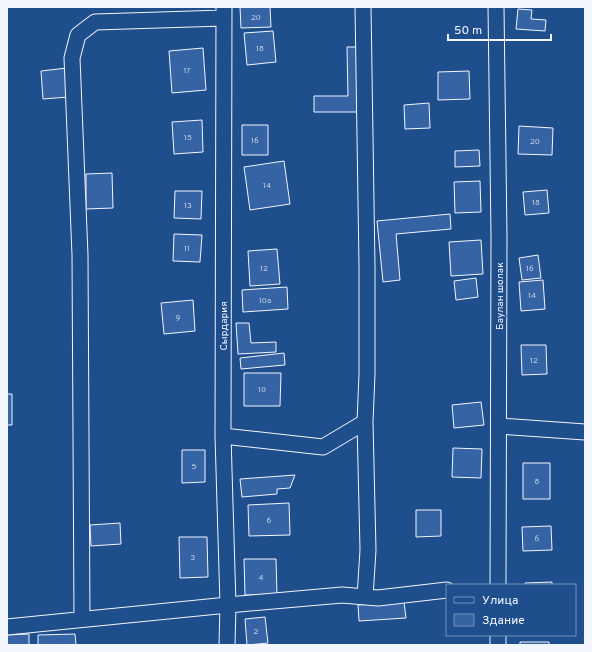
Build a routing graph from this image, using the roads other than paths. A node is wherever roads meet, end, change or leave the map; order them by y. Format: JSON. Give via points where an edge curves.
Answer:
{"nodes":[{"id":1,"x":363,"y":7,"type":"edge"},
{"id":2,"x":496,"y":7,"type":"edge"},
{"id":3,"x":224,"y":12,"type":"edge"},
{"id":4,"x":365,"y":422,"type":"junction"},
{"id":5,"x":499,"y":426,"type":"junction"},
{"id":6,"x":585,"y":432,"type":"edge"},
{"id":7,"x":223,"y":436,"type":"junction"},
{"id":8,"x":495,"y":584,"type":"edge"},
{"id":9,"x":446,"y":590,"type":"edge"},
{"id":10,"x":365,"y":597,"type":"junction"},
{"id":11,"x":228,"y":605,"type":"junction"},
{"id":12,"x":82,"y":619,"type":"junction"},
{"id":13,"x":7,"y":627,"type":"edge"},
{"id":14,"x":227,"y":645,"type":"edge"}],
"edges":[{"from":1,"to":4,"type":"street","via":[[367,266]]},
{"from":2,"to":5,"type":"street","name":"Баулан шолак"},
{"from":3,"to":7,"type":"street","name":"Сырдария"},
{"from":3,"to":12,"type":"street","via":[[95,22],[78,34],[72,58],[80,255]]},
{"from":4,"to":7,"type":"street","via":[[323,446]]},
{"from":4,"to":10,"type":"street","via":[[368,550]]},
{"from":5,"to":6,"type":"street"},
{"from":5,"to":8,"type":"street","name":"Баулан шолак"},
{"from":7,"to":11,"type":"street","name":"Сырдария"},
{"from":9,"to":10,"type":"street","via":[[378,598]]},
{"from":10,"to":11,"type":"street","via":[[342,595]]},
{"from":11,"to":12,"type":"street"},
{"from":11,"to":14,"type":"street","name":"Сырдария"},
{"from":12,"to":13,"type":"street"}]}
